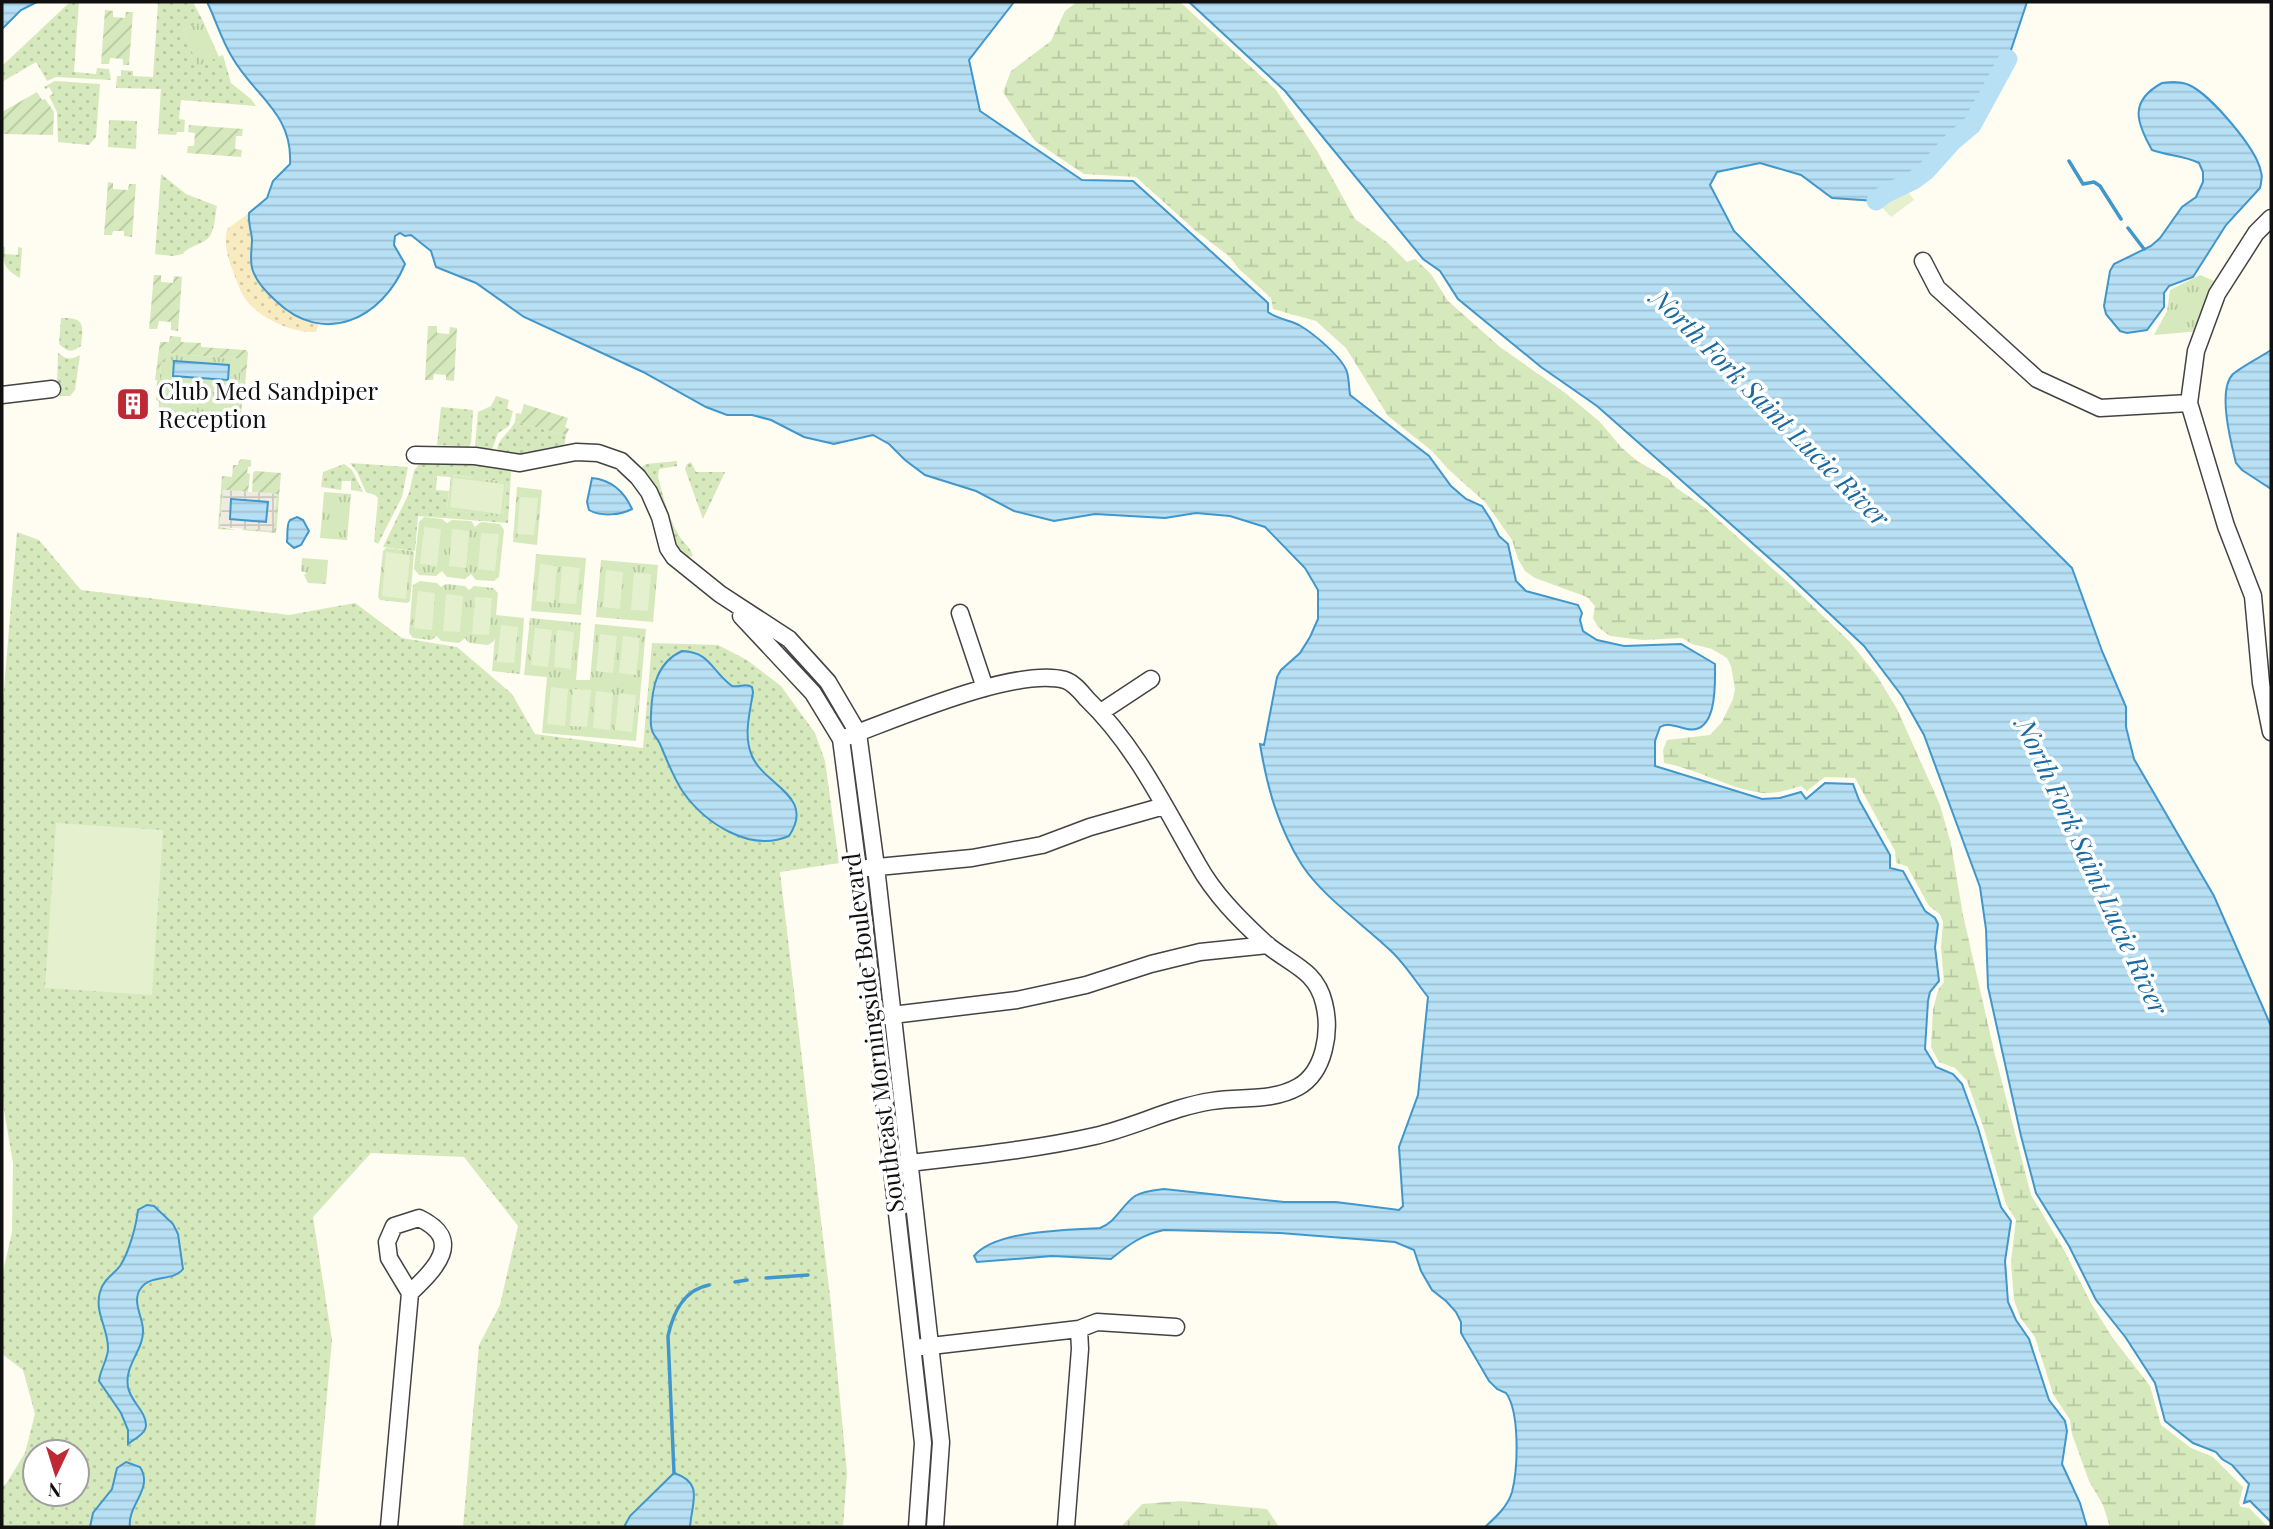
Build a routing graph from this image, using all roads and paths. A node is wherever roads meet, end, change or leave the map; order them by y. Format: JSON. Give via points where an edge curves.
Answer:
{"nodes":[{"id":1,"x":2271,"y":218,"type":"edge"},
{"id":2,"x":1923,"y":261,"type":"dead end"},
{"id":3,"x":52,"y":390,"type":"dead end"},
{"id":4,"x":6,"y":398,"type":"edge"},
{"id":5,"x":2189,"y":402,"type":"junction"},
{"id":6,"x":415,"y":455,"type":"dead end"},
{"id":7,"x":720,"y":594,"type":"junction"},
{"id":8,"x":960,"y":613,"type":"dead end"},
{"id":9,"x":1151,"y":679,"type":"dead end"},
{"id":10,"x":985,"y":688,"type":"junction"},
{"id":11,"x":1101,"y":712,"type":"junction"},
{"id":12,"x":2271,"y":732,"type":"edge"},
{"id":13,"x":858,"y":733,"type":"junction"},
{"id":14,"x":841,"y":739,"type":"junction"},
{"id":15,"x":1164,"y":806,"type":"junction"},
{"id":16,"x":876,"y":867,"type":"junction"},
{"id":17,"x":858,"y":869,"type":"junction"},
{"id":18,"x":1268,"y":945,"type":"junction"},
{"id":19,"x":892,"y":1015,"type":"junction"},
{"id":20,"x":874,"y":1017,"type":"junction"},
{"id":21,"x":910,"y":1163,"type":"junction"},
{"id":22,"x":892,"y":1165,"type":"junction"},
{"id":23,"x":410,"y":1293,"type":"junction"},
{"id":24,"x":1176,"y":1327,"type":"dead end"},
{"id":25,"x":1079,"y":1329,"type":"junction"},
{"id":26,"x":930,"y":1346,"type":"junction"},
{"id":27,"x":912,"y":1348,"type":"junction"},
{"id":28,"x":918,"y":1520,"type":"edge"},
{"id":29,"x":936,"y":1520,"type":"edge"},
{"id":30,"x":389,"y":1527,"type":"edge"},
{"id":31,"x":1066,"y":1527,"type":"edge"}],
"edges":[{"from":1,"to":5,"type":"street","via":[[2256,233],[2217,294],[2196,351]]},
{"from":2,"to":5,"type":"street","via":[[1937,288],[2037,379],[2100,408]]},
{"from":3,"to":4,"type":"street"},
{"from":5,"to":12,"type":"street","via":[[2226,526],[2253,596],[2260,683]]},
{"from":6,"to":7,"type":"street","name":"Southeast Morningside Boulevard","via":[[475,456],[520,463],[576,452],[621,461],[649,492],[674,557]]},
{"from":7,"to":13,"type":"street","name":"Southeast Morningside Boulevard","via":[[789,639],[828,682]]},
{"from":7,"to":14,"type":"street","name":"Southeast Morningside Boulevard","via":[[813,693]]},
{"from":8,"to":10,"type":"street"},
{"from":9,"to":11,"type":"street"},
{"from":10,"to":11,"type":"street","via":[[1055,678],[1070,682]]},
{"from":10,"to":13,"type":"street"},
{"from":11,"to":15,"type":"street","via":[[1139,760]]},
{"from":13,"to":14,"type":"street"},
{"from":13,"to":16,"type":"street","name":"Southeast Morningside Boulevard"},
{"from":14,"to":17,"type":"street","name":"Southeast Morningside Boulevard"},
{"from":15,"to":16,"type":"street","via":[[1042,845],[972,858]]},
{"from":15,"to":18,"type":"street","via":[[1203,874],[1230,909]]},
{"from":16,"to":17,"type":"street"},
{"from":16,"to":19,"type":"street","name":"Southeast Morningside Boulevard"},
{"from":17,"to":20,"type":"street","name":"Southeast Morningside Boulevard"},
{"from":18,"to":19,"type":"street","via":[[1200,952],[1017,1000]]},
{"from":18,"to":21,"type":"street","via":[[1314,978],[1324,1002],[1328,1030],[1321,1061],[1301,1086],[1276,1096],[1212,1101],[1096,1136]]},
{"from":19,"to":20,"type":"street"},
{"from":19,"to":21,"type":"street","name":"Southeast Morningside Boulevard"},
{"from":20,"to":22,"type":"street","name":"Southeast Morningside Boulevard"},
{"from":21,"to":22,"type":"street"},
{"from":21,"to":26,"type":"street","name":"Southeast Morningside Boulevard"},
{"from":22,"to":27,"type":"street","name":"Southeast Morningside Boulevard"},
{"from":23,"to":23,"type":"street","via":[[438,1266],[443,1251],[441,1234],[419,1218],[394,1226],[387,1242],[389,1258]]},
{"from":23,"to":30,"type":"street"},
{"from":24,"to":25,"type":"street","via":[[1097,1322]]},
{"from":25,"to":26,"type":"street"},
{"from":25,"to":31,"type":"street"},
{"from":26,"to":27,"type":"street"},
{"from":26,"to":29,"type":"street","name":"Southeast Morningside Boulevard","via":[[942,1442]]},
{"from":27,"to":28,"type":"street","name":"Southeast Morningside Boulevard","via":[[923,1443]]},
{"from":28,"to":29,"type":"street"}]}
